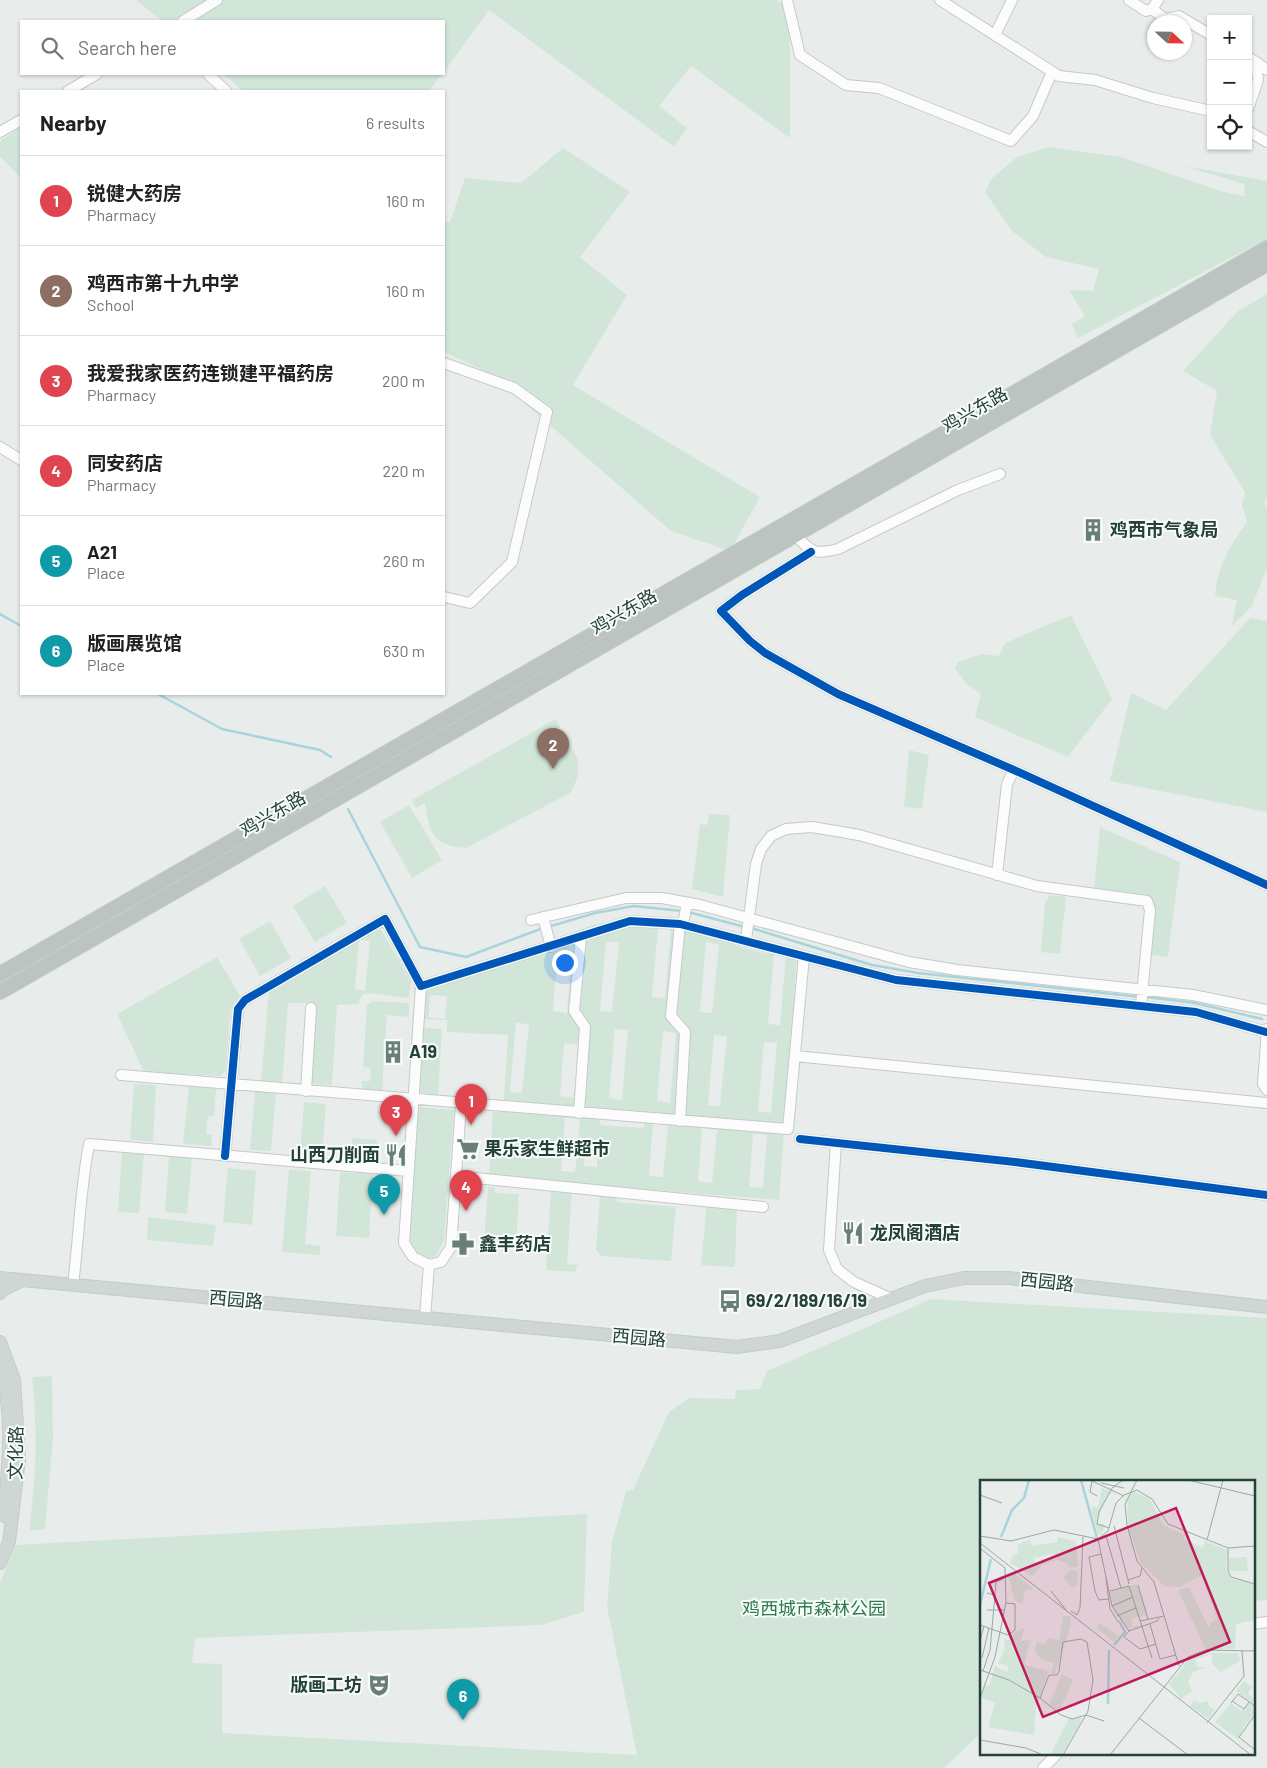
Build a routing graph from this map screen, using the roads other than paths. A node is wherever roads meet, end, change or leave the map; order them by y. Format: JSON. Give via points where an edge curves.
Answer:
{"nodes":[{"id":1,"x":217,"y":0,"type":"edge"},
{"id":2,"x":787,"y":0,"type":"edge"},
{"id":3,"x":940,"y":0,"type":"edge"},
{"id":4,"x":1012,"y":0,"type":"edge"},
{"id":5,"x":1129,"y":0,"type":"edge"},
{"id":6,"x":1158,"y":0,"type":"edge"},
{"id":7,"x":1152,"y":9,"type":"junction"},
{"id":8,"x":185,"y":20,"type":"edge"},
{"id":9,"x":1207,"y":33,"type":"edge"},
{"id":10,"x":995,"y":36,"type":"junction"},
{"id":11,"x":1252,"y":60,"type":"edge"},
{"id":12,"x":1267,"y":70,"type":"edge"},
{"id":13,"x":1052,"y":72,"type":"junction"},
{"id":14,"x":95,"y":75,"type":"edge"},
{"id":15,"x":209,"y":75,"type":"edge"},
{"id":16,"x":70,"y":90,"type":"edge"},
{"id":17,"x":225,"y":90,"type":"edge"},
{"id":18,"x":1252,"y":97,"type":"edge"},
{"id":19,"x":1207,"y":111,"type":"edge"},
{"id":20,"x":20,"y":121,"type":"edge"},
{"id":21,"x":0,"y":132,"type":"edge"},
{"id":22,"x":1252,"y":134,"type":"edge"},
{"id":23,"x":1267,"y":142,"type":"edge"},
{"id":24,"x":1267,"y":248,"type":"edge"},
{"id":25,"x":1267,"y":264,"type":"edge"},
{"id":26,"x":445,"y":363,"type":"edge"},
{"id":27,"x":0,"y":447,"type":"edge"},
{"id":28,"x":20,"y":459,"type":"edge"},
{"id":29,"x":1000,"y":474,"type":"dead end"},
{"id":30,"x":796,"y":536,"type":"junction"},
{"id":31,"x":811,"y":552,"type":"junction"},
{"id":32,"x":445,"y":597,"type":"edge"},
{"id":33,"x":1014,"y":770,"type":"junction"},
{"id":34,"x":997,"y":875,"type":"junction"},
{"id":35,"x":1267,"y":885,"type":"edge"},
{"id":36,"x":687,"y":903,"type":"junction"},
{"id":37,"x":543,"y":917,"type":"junction"},
{"id":38,"x":749,"y":919,"type":"junction"},
{"id":39,"x":530,"y":920,"type":"dead end"},
{"id":40,"x":681,"y":924,"type":"junction"},
{"id":41,"x":581,"y":937,"type":"junction"},
{"id":42,"x":746,"y":940,"type":"junction"},
{"id":43,"x":551,"y":947,"type":"junction"},
{"id":44,"x":804,"y":956,"type":"junction"},
{"id":45,"x":0,"y":974,"type":"edge"},
{"id":46,"x":421,"y":986,"type":"junction"},
{"id":47,"x":1143,"y":990,"type":"junction"},
{"id":48,"x":0,"y":992,"type":"edge"},
{"id":49,"x":1193,"y":995,"type":"junction"},
{"id":50,"x":1234,"y":1003,"type":"junction"},
{"id":51,"x":1141,"y":1006,"type":"junction"},
{"id":52,"x":311,"y":1008,"type":"dead end"},
{"id":53,"x":1267,"y":1010,"type":"edge"},
{"id":54,"x":1190,"y":1012,"type":"junction"},
{"id":55,"x":1230,"y":1022,"type":"junction"},
{"id":56,"x":1267,"y":1031,"type":"edge"},
{"id":57,"x":795,"y":1056,"type":"junction"},
{"id":58,"x":121,"y":1076,"type":"dead end"},
{"id":59,"x":231,"y":1084,"type":"junction"},
{"id":60,"x":1267,"y":1090,"type":"edge"},
{"id":61,"x":306,"y":1091,"type":"junction"},
{"id":62,"x":413,"y":1100,"type":"junction"},
{"id":63,"x":1267,"y":1103,"type":"edge"},
{"id":64,"x":461,"y":1104,"type":"junction"},
{"id":65,"x":579,"y":1113,"type":"junction"},
{"id":66,"x":680,"y":1121,"type":"junction"},
{"id":67,"x":800,"y":1139,"type":"dead end"},
{"id":68,"x":836,"y":1143,"type":"junction"},
{"id":69,"x":225,"y":1156,"type":"junction"},
{"id":70,"x":408,"y":1171,"type":"junction"},
{"id":71,"x":456,"y":1176,"type":"junction"},
{"id":72,"x":1267,"y":1195,"type":"edge"},
{"id":73,"x":764,"y":1208,"type":"dead end"},
{"id":74,"x":429,"y":1265,"type":"junction"},
{"id":75,"x":0,"y":1278,"type":"edge"},
{"id":76,"x":24,"y":1280,"type":"junction"},
{"id":77,"x":73,"y":1285,"type":"junction"},
{"id":78,"x":0,"y":1293,"type":"edge"},
{"id":79,"x":892,"y":1299,"type":"junction"},
{"id":80,"x":1267,"y":1307,"type":"edge"},
{"id":81,"x":425,"y":1318,"type":"junction"},
{"id":82,"x":0,"y":1342,"type":"edge"},
{"id":83,"x":0,"y":1367,"type":"edge"},
{"id":84,"x":0,"y":1542,"type":"edge"},
{"id":85,"x":0,"y":1563,"type":"edge"},
{"id":86,"x":1267,"y":1622,"type":"edge"},
{"id":87,"x":1254,"y":1624,"type":"edge"},
{"id":88,"x":1055,"y":1756,"type":"edge"},
{"id":89,"x":1043,"y":1768,"type":"edge"}],
"edges":[{"from":1,"to":8,"type":"street"},
{"from":2,"to":13,"type":"street","via":[[800,55],[846,85],[879,88],[1010,140],[1032,116]]},
{"from":3,"to":10,"type":"street"},
{"from":4,"to":10,"type":"street"},
{"from":5,"to":7,"type":"street","via":[[1146,11]]},
{"from":6,"to":7,"type":"street"},
{"from":7,"to":9,"type":"street","via":[[1165,19],[1179,16]]},
{"from":10,"to":13,"type":"street"},
{"from":11,"to":12,"type":"street"},
{"from":11,"to":18,"type":"street","via":[[1258,80]]},
{"from":13,"to":19,"type":"street","via":[[1059,76],[1095,80]]},
{"from":14,"to":16,"type":"street"},
{"from":15,"to":17,"type":"street"},
{"from":20,"to":21,"type":"street"},
{"from":22,"to":23,"type":"street"},
{"from":24,"to":45,"type":"highway","name":"鸡兴东路"},
{"from":25,"to":30,"type":"highway","name":"鸡兴东路"},
{"from":26,"to":32,"type":"street","via":[[514,388],[547,412],[512,562],[470,603]]},
{"from":27,"to":28,"type":"street"},
{"from":29,"to":31,"type":"street","via":[[958,490],[838,549]]},
{"from":30,"to":31,"type":"street"},
{"from":30,"to":48,"type":"highway","name":"鸡兴东路"},
{"from":31,"to":33,"type":"street","via":[[742,594],[721,611],[765,653],[838,694]]},
{"from":33,"to":34,"type":"street","via":[[1007,784]]},
{"from":33,"to":35,"type":"street"},
{"from":34,"to":38,"type":"street","via":[[859,835],[812,827],[786,829],[771,836],[761,849]]},
{"from":34,"to":47,"type":"street","via":[[1037,886],[1147,901],[1150,910]]},
{"from":36,"to":37,"type":"street","via":[[662,898],[626,898]]},
{"from":36,"to":38,"type":"street"},
{"from":36,"to":40,"type":"street"},
{"from":37,"to":39,"type":"street"},
{"from":37,"to":43,"type":"street"},
{"from":38,"to":42,"type":"street"},
{"from":38,"to":47,"type":"street","via":[[909,962]]},
{"from":40,"to":41,"type":"street","via":[[630,921]]},
{"from":40,"to":42,"type":"street"},
{"from":40,"to":66,"type":"street","via":[[671,1016],[686,1032]]},
{"from":41,"to":43,"type":"street"},
{"from":41,"to":65,"type":"street","via":[[574,1011],[585,1027]]},
{"from":42,"to":44,"type":"street"},
{"from":43,"to":46,"type":"street"},
{"from":44,"to":51,"type":"street","via":[[896,980]]},
{"from":44,"to":57,"type":"street"},
{"from":46,"to":59,"type":"street","via":[[385,919],[245,1000],[238,1009]]},
{"from":46,"to":62,"type":"street"},
{"from":47,"to":49,"type":"street"},
{"from":47,"to":51,"type":"street"},
{"from":49,"to":50,"type":"street"},
{"from":49,"to":54,"type":"street"},
{"from":50,"to":53,"type":"street"},
{"from":50,"to":55,"type":"street"},
{"from":51,"to":54,"type":"street"},
{"from":52,"to":61,"type":"street"},
{"from":54,"to":55,"type":"street"},
{"from":55,"to":56,"type":"street"},
{"from":56,"to":60,"type":"street","via":[[1263,1084]]},
{"from":57,"to":63,"type":"street"},
{"from":57,"to":66,"type":"street","via":[[788,1130]]},
{"from":58,"to":59,"type":"street"},
{"from":59,"to":61,"type":"street"},
{"from":59,"to":69,"type":"street"},
{"from":61,"to":62,"type":"street"},
{"from":62,"to":64,"type":"street"},
{"from":62,"to":70,"type":"street"},
{"from":64,"to":65,"type":"street"},
{"from":64,"to":71,"type":"street"},
{"from":65,"to":66,"type":"street"},
{"from":67,"to":68,"type":"street"},
{"from":68,"to":72,"type":"street","via":[[1024,1163]]},
{"from":68,"to":79,"type":"street","via":[[829,1250],[836,1269],[854,1282]]},
{"from":69,"to":70,"type":"street"},
{"from":69,"to":77,"type":"street","via":[[89,1144],[78,1215]]},
{"from":70,"to":74,"type":"street","via":[[404,1243],[413,1257]]},
{"from":71,"to":73,"type":"street"},
{"from":71,"to":74,"type":"street","via":[[451,1247],[440,1262]]},
{"from":74,"to":81,"type":"street"},
{"from":75,"to":76,"type":"main road","name":"西园路"},
{"from":76,"to":77,"type":"main road","name":"西园路"},
{"from":76,"to":78,"type":"main road"},
{"from":77,"to":81,"type":"main road","name":"西园路"},
{"from":79,"to":80,"type":"main road","name":"西园路","via":[[925,1286],[964,1278],[1008,1278]]},
{"from":79,"to":81,"type":"main road","name":"西园路","via":[[780,1342],[738,1347]]},
{"from":82,"to":85,"type":"main road","name":"文化路","via":[[14,1380],[20,1459],[9,1542]]},
{"from":83,"to":84,"type":"main road","name":"文化路","via":[[5,1382],[9,1456]]},
{"from":86,"to":87,"type":"street"},
{"from":88,"to":89,"type":"street"}]}
